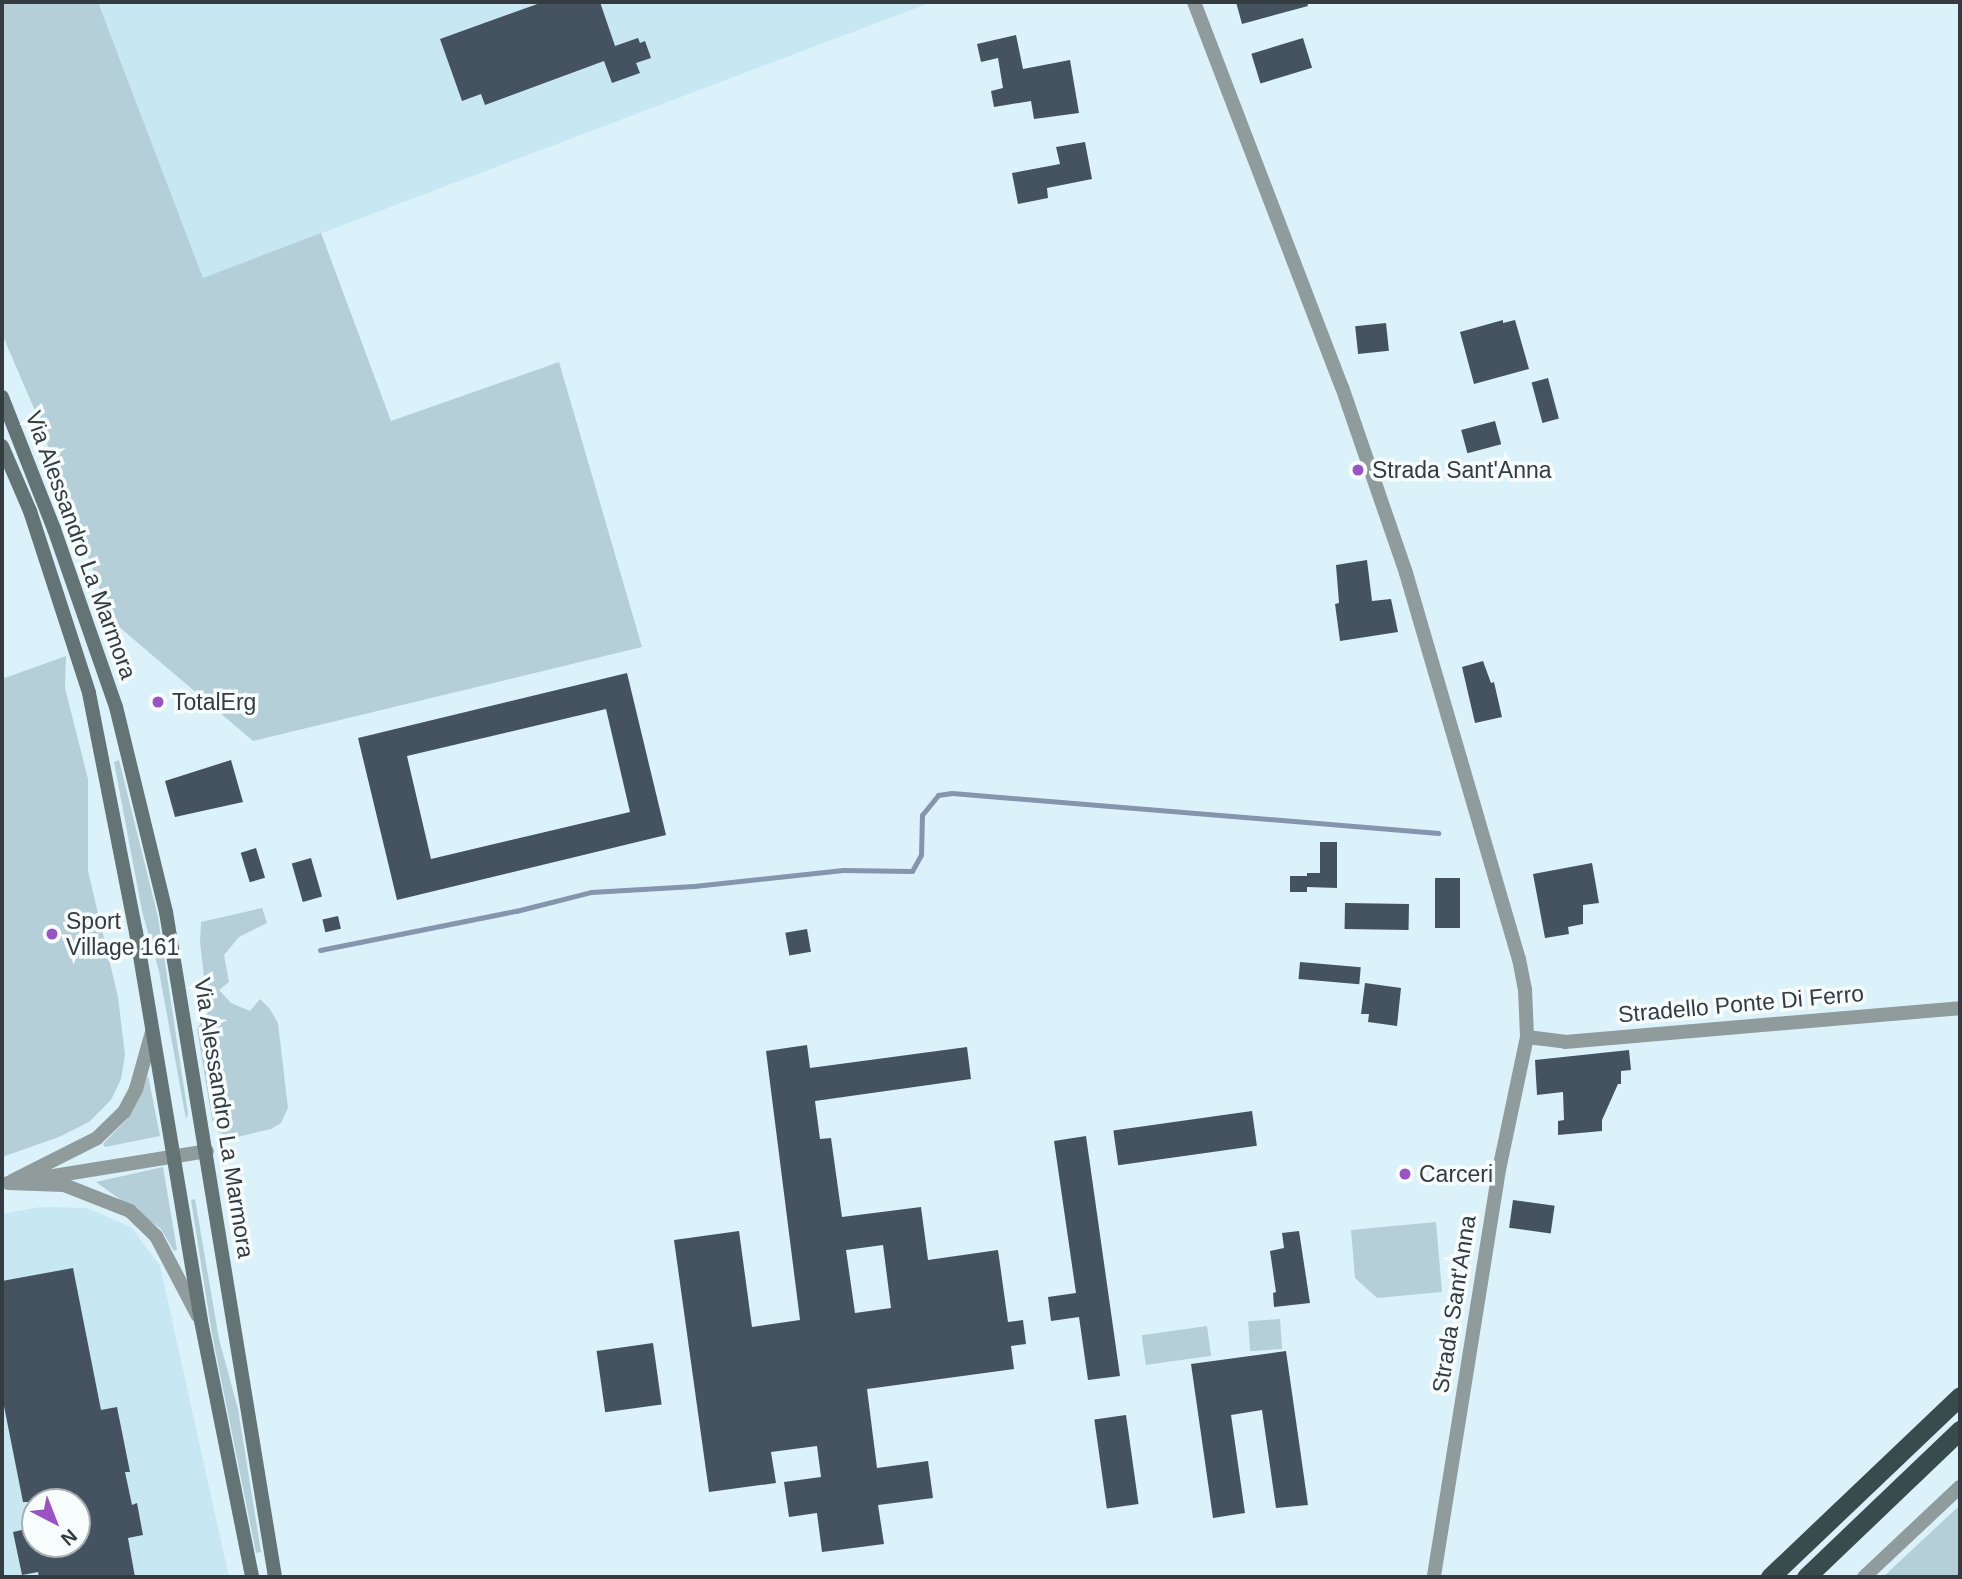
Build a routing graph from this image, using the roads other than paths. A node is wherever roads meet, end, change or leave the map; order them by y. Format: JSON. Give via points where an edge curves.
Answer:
{"nodes":[{"id":1,"x":1194,"y":2,"type":"edge"},
{"id":2,"x":2,"y":397,"type":"edge"},
{"id":3,"x":2,"y":446,"type":"edge"},
{"id":4,"x":1960,"y":1008,"type":"edge"},
{"id":5,"x":152,"y":1032,"type":"junction"},
{"id":6,"x":1527,"y":1037,"type":"junction"},
{"id":7,"x":207,"y":1151,"type":"junction"},
{"id":8,"x":174,"y":1156,"type":"junction"},
{"id":9,"x":5,"y":1184,"type":"edge"},
{"id":10,"x":201,"y":1321,"type":"junction"},
{"id":11,"x":1960,"y":1396,"type":"edge"},
{"id":12,"x":1960,"y":1430,"type":"edge"},
{"id":13,"x":1960,"y":1487,"type":"edge"},
{"id":14,"x":252,"y":1577,"type":"edge"},
{"id":15,"x":275,"y":1577,"type":"edge"},
{"id":16,"x":1434,"y":1577,"type":"edge"},
{"id":17,"x":1770,"y":1577,"type":"edge"},
{"id":18,"x":1806,"y":1577,"type":"edge"},
{"id":19,"x":1864,"y":1577,"type":"edge"}],
"edges":[{"from":1,"to":6,"type":"street","name":"Strada Sant'Anna","via":[[1342,387],[1406,573],[1519,959]]},
{"from":2,"to":7,"type":"main road","name":"Via Alessandro La Marmora","via":[[116,706],[166,912]]},
{"from":3,"to":5,"type":"main road","name":"Via Alessandro La Marmora","via":[[30,511],[89,693]]},
{"from":4,"to":6,"type":"street","name":"Stradello Ponte Di Ferro","via":[[1565,1042]]},
{"from":5,"to":8,"type":"main road","name":"Via Alessandro La Marmora"},
{"from":5,"to":9,"type":"street","via":[[136,1089],[112,1125],[97,1138]]},
{"from":6,"to":16,"type":"street","name":"Strada Sant'Anna","via":[[1499,1170]]},
{"from":7,"to":8,"type":"street"},
{"from":7,"to":15,"type":"main road","name":"Via Alessandro La Marmora"},
{"from":8,"to":9,"type":"street"},
{"from":8,"to":10,"type":"main road","name":"Via Alessandro La Marmora"},
{"from":9,"to":10,"type":"street","via":[[64,1185],[130,1211],[156,1237]]},
{"from":10,"to":14,"type":"main road","name":"Via Alessandro La Marmora"},
{"from":11,"to":17,"type":"highway"},
{"from":12,"to":18,"type":"highway"},
{"from":13,"to":19,"type":"street"}]}
